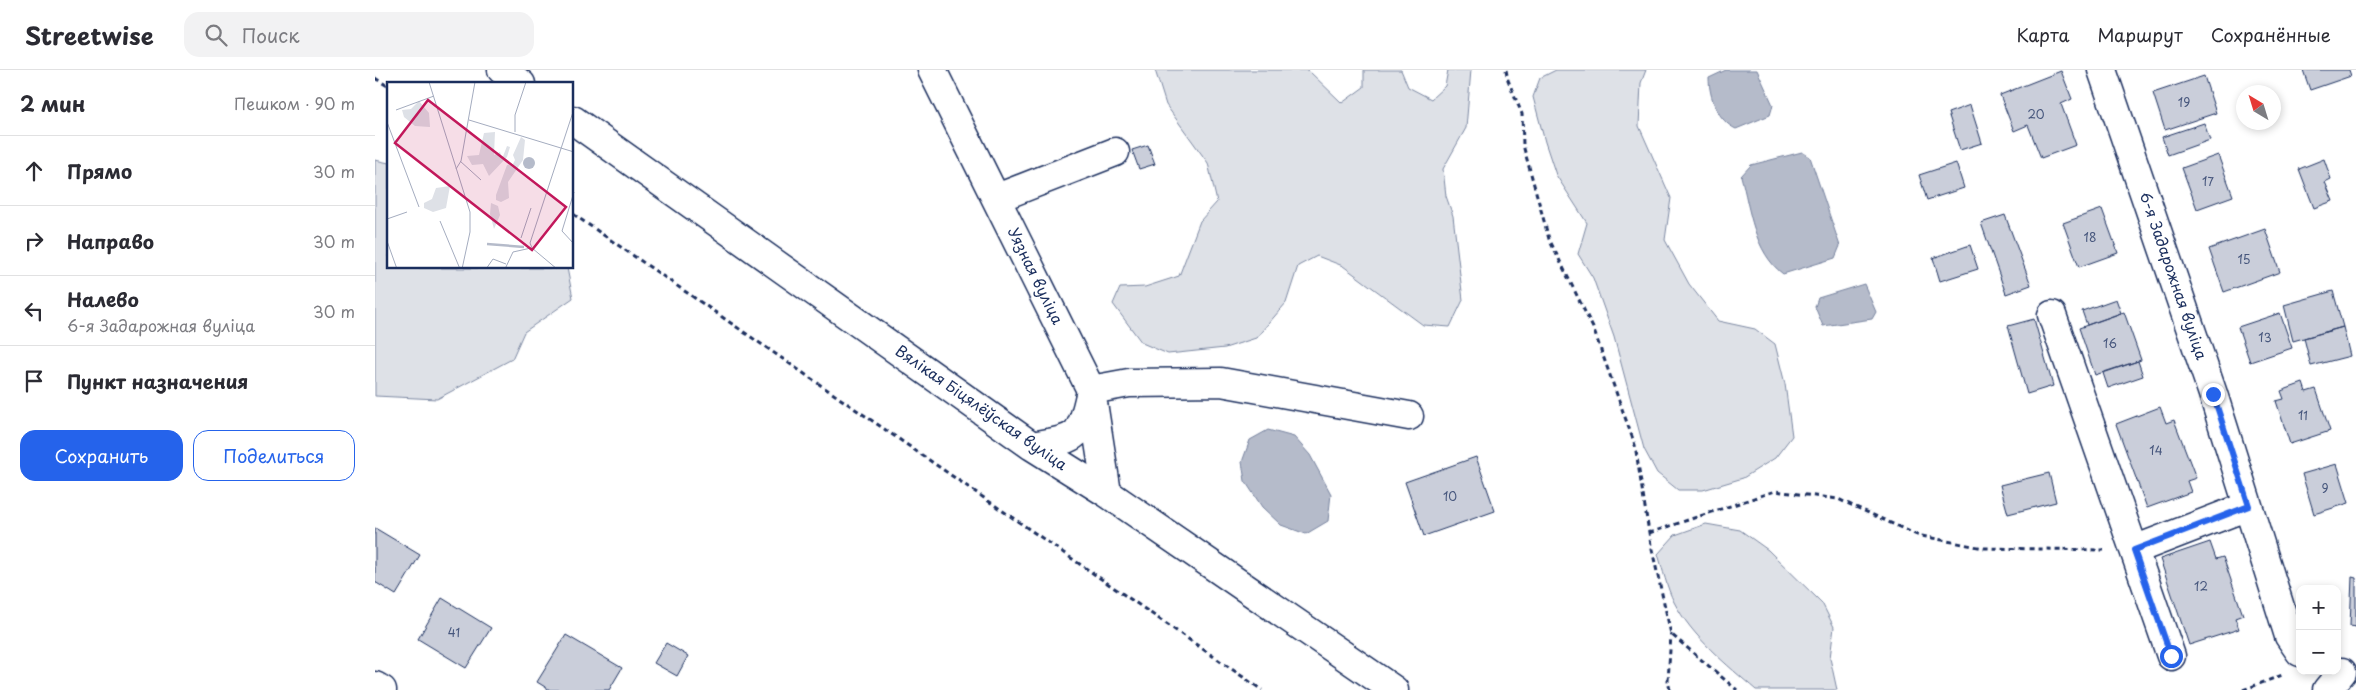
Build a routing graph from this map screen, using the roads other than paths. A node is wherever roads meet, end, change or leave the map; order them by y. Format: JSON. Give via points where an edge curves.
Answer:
{"nodes":[{"id":1,"x":502,"y":70,"type":"edge"},
{"id":2,"x":931,"y":70,"type":"edge"},
{"id":3,"x":2102,"y":70,"type":"edge"},
{"id":4,"x":518,"y":82,"type":"edge"},
{"id":5,"x":574,"y":121,"type":"edge"},
{"id":6,"x":1115,"y":152,"type":"dead end"},
{"id":7,"x":997,"y":198,"type":"junction"},
{"id":8,"x":2052,"y":315,"type":"dead end"},
{"id":9,"x":1091,"y":390,"type":"junction"},
{"id":10,"x":1409,"y":416,"type":"dead end"},
{"id":11,"x":1032,"y":446,"type":"junction"},
{"id":12,"x":1107,"y":493,"type":"junction"},
{"id":13,"x":2249,"y":506,"type":"junction"},
{"id":14,"x":2134,"y":550,"type":"junction"},
{"id":15,"x":2171,"y":656,"type":"dead end"},
{"id":16,"x":2296,"y":662,"type":"edge"},
{"id":17,"x":375,"y":686,"type":"edge"},
{"id":18,"x":382,"y":690,"type":"edge"},
{"id":19,"x":1394,"y":690,"type":"edge"}],
"edges":[{"from":1,"to":4,"type":"street"},
{"from":2,"to":7,"type":"street","name":"Уязная вуліца"},
{"from":3,"to":13,"type":"street","name":"6-я Задарожная вуліца"},
{"from":5,"to":11,"type":"street","name":"Вялікая Біцялёўская вуліца"},
{"from":6,"to":7,"type":"street"},
{"from":7,"to":9,"type":"street","name":"Уязная вуліца"},
{"from":8,"to":14,"type":"street"},
{"from":9,"to":10,"type":"street","via":[[1129,383],[1221,382]]},
{"from":9,"to":11,"type":"street","via":[[1084,423],[1070,439]]},
{"from":9,"to":12,"type":"street","name":"Уязная вуліца"},
{"from":11,"to":12,"type":"street","name":"Вялікая Біцялёўская вуліца"},
{"from":12,"to":19,"type":"street","name":"Вялікая Біцялёўская вуліца"},
{"from":13,"to":14,"type":"street"},
{"from":13,"to":16,"type":"street","name":"6-я Задарожная вуліца"},
{"from":14,"to":15,"type":"street"},
{"from":17,"to":18,"type":"street"}]}
